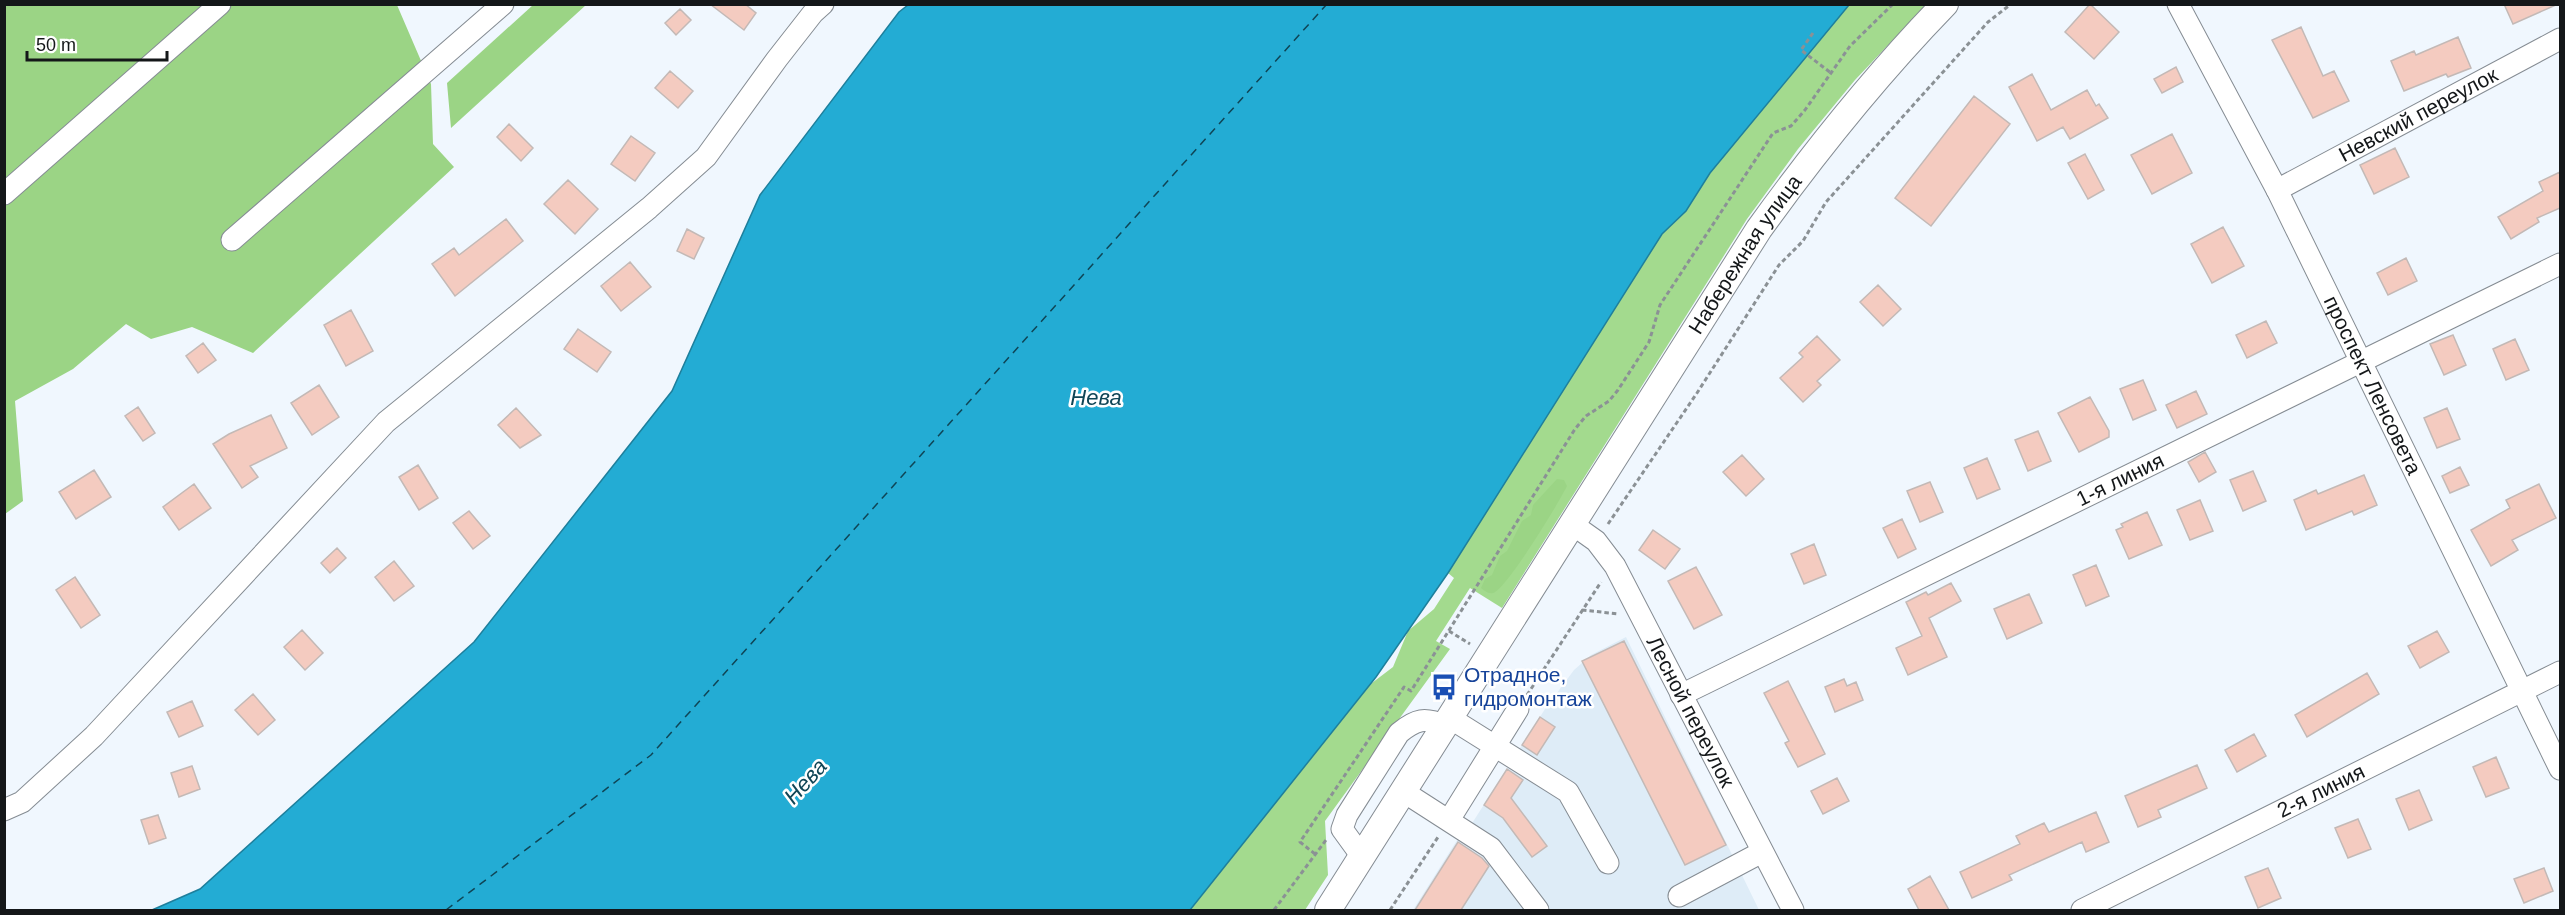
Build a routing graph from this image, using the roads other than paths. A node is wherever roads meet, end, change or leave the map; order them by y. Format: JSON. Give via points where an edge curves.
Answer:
{"nodes":[{"id":1,"x":220,"y":4,"type":"edge"},
{"id":2,"x":503,"y":4,"type":"edge"},
{"id":3,"x":823,"y":4,"type":"edge"},
{"id":4,"x":1945,"y":4,"type":"edge"},
{"id":5,"x":2178,"y":4,"type":"edge"},
{"id":6,"x":2560,"y":39,"type":"edge"},
{"id":7,"x":2277,"y":190,"type":"junction"},
{"id":8,"x":4,"y":194,"type":"edge"},
{"id":9,"x":232,"y":240,"type":"dead end"},
{"id":10,"x":2560,"y":264,"type":"edge"},
{"id":11,"x":2361,"y":361,"type":"junction"},
{"id":12,"x":1572,"y":524,"type":"junction"},
{"id":13,"x":2560,"y":672,"type":"edge"},
{"id":14,"x":2522,"y":691,"type":"junction"},
{"id":15,"x":1681,"y":695,"type":"junction"},
{"id":16,"x":1518,"y":709,"type":"road end"},
{"id":17,"x":1448,"y":722,"type":"junction"},
{"id":18,"x":1495,"y":745,"type":"junction"},
{"id":19,"x":2560,"y":769,"type":"edge"},
{"id":20,"x":1404,"y":792,"type":"junction"},
{"id":21,"x":4,"y":810,"type":"edge"},
{"id":22,"x":1449,"y":820,"type":"junction"},
{"id":23,"x":1762,"y":852,"type":"junction"},
{"id":24,"x":1363,"y":858,"type":"junction"},
{"id":25,"x":1608,"y":863,"type":"dead end"},
{"id":26,"x":1679,"y":896,"type":"dead end"},
{"id":27,"x":1328,"y":910,"type":"edge"},
{"id":28,"x":1539,"y":910,"type":"edge"},
{"id":29,"x":1793,"y":910,"type":"edge"},
{"id":30,"x":2082,"y":910,"type":"edge"}],
"edges":[{"from":1,"to":8,"type":"street"},
{"from":2,"to":9,"type":"street"},
{"from":3,"to":21,"type":"street","via":[[777,59],[706,157],[386,423],[94,736],[22,802]]},
{"from":4,"to":12,"type":"main road","name":"Набережная улица","via":[[1824,141],[1759,229]]},
{"from":5,"to":7,"type":"street","name":"проспект Ленсовета"},
{"from":6,"to":7,"type":"street","name":"Невский переулок"},
{"from":7,"to":11,"type":"street","name":"проспект Ленсовета"},
{"from":10,"to":11,"type":"street","name":"1-я линия"},
{"from":11,"to":14,"type":"street","name":"проспект Ленсовета"},
{"from":11,"to":15,"type":"street","name":"1-я линия"},
{"from":12,"to":15,"type":"street","name":"Лесной переулок","via":[[1596,541],[1615,566]]},
{"from":12,"to":17,"type":"main road","name":"Набережная улица"},
{"from":13,"to":14,"type":"street","name":"2-я линия"},
{"from":14,"to":19,"type":"street","name":"проспект Ленсовета"},
{"from":14,"to":30,"type":"street","name":"2-я линия"},
{"from":15,"to":23,"type":"street","name":"Лесной переулок"},
{"from":16,"to":18,"type":"street"},
{"from":17,"to":18,"type":"street"},
{"from":17,"to":20,"type":"main road","name":"Набережная улица"},
{"from":17,"to":24,"type":"street","via":[[1430,718],[1410,724],[1399,733],[1347,814],[1342,829]]},
{"from":18,"to":22,"type":"street"},
{"from":18,"to":25,"type":"street","via":[[1568,792]]},
{"from":20,"to":22,"type":"street"},
{"from":20,"to":24,"type":"main road","name":"Набережная улица"},
{"from":22,"to":28,"type":"street","via":[[1491,849]]},
{"from":23,"to":26,"type":"street"},
{"from":23,"to":29,"type":"street","name":"Лесной переулок"},
{"from":24,"to":27,"type":"main road","name":"Набережная улица"}]}
